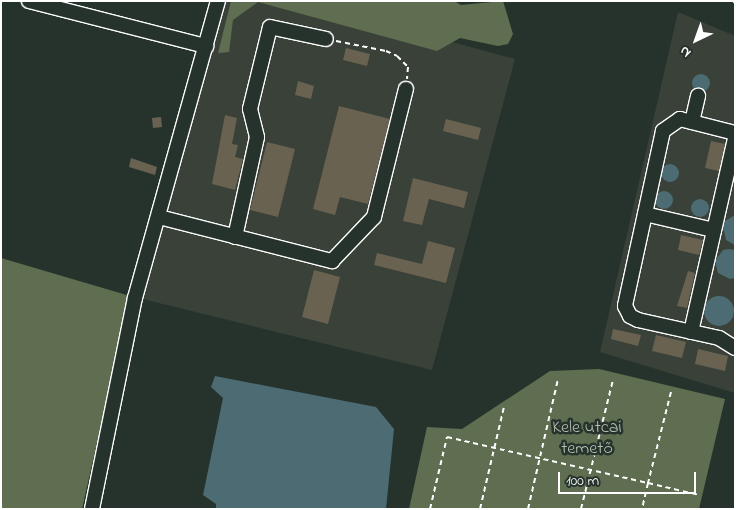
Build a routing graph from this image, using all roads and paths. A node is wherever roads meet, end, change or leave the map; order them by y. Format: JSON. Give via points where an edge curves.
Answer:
{"nodes":[{"id":1,"x":29,"y":1,"type":"edge"},
{"id":2,"x":218,"y":1,"type":"edge"},
{"id":3,"x":326,"y":39,"type":"joint"},
{"id":4,"x":206,"y":46,"type":"junction"},
{"id":5,"x":406,"y":89,"type":"joint"},
{"id":6,"x":698,"y":96,"type":"dead end"},
{"id":7,"x":692,"y":122,"type":"junction"},
{"id":8,"x":735,"y":133,"type":"edge"},
{"id":9,"x":735,"y":138,"type":"edge"},
{"id":10,"x":645,"y":214,"type":"junction"},
{"id":11,"x":159,"y":217,"type":"junction"},
{"id":12,"x":714,"y":230,"type":"junction"},
{"id":13,"x":235,"y":237,"type":"junction"},
{"id":14,"x":691,"y":332,"type":"junction"},
{"id":15,"x":735,"y":348,"type":"edge"},
{"id":16,"x":558,"y":379,"type":"dead end"},
{"id":17,"x":613,"y":380,"type":"dead end"},
{"id":18,"x":671,"y":392,"type":"dead end"},
{"id":19,"x":504,"y":407,"type":"dead end"},
{"id":20,"x":495,"y":448,"type":"junction"},
{"id":21,"x":540,"y":458,"type":"junction"},
{"id":22,"x":591,"y":470,"type":"junction"},
{"id":23,"x":648,"y":483,"type":"junction"},
{"id":24,"x":699,"y":495,"type":"dead end"},
{"id":25,"x":92,"y":509,"type":"edge"},
{"id":26,"x":430,"y":509,"type":"edge"},
{"id":27,"x":480,"y":509,"type":"edge"},
{"id":28,"x":528,"y":509,"type":"edge"},
{"id":29,"x":581,"y":509,"type":"edge"},
{"id":30,"x":642,"y":509,"type":"edge"}],
"edges":[{"from":1,"to":4,"type":"street"},
{"from":2,"to":4,"type":"street"},
{"from":3,"to":5,"type":"path","via":[[397,56],[408,67]]},
{"from":3,"to":13,"type":"street","via":[[270,27],[250,109],[257,137]]},
{"from":4,"to":11,"type":"street"},
{"from":5,"to":13,"type":"street","via":[[374,217],[332,261]]},
{"from":6,"to":7,"type":"street"},
{"from":7,"to":8,"type":"street"},
{"from":7,"to":10,"type":"street","via":[[680,118],[663,131]]},
{"from":9,"to":12,"type":"street"},
{"from":10,"to":12,"type":"street"},
{"from":10,"to":14,"type":"street","via":[[625,306],[630,316],[638,320]]},
{"from":11,"to":13,"type":"street"},
{"from":11,"to":25,"type":"street","via":[[135,298]]},
{"from":12,"to":14,"type":"street"},
{"from":14,"to":15,"type":"street","via":[[719,338]]},
{"from":16,"to":21,"type":"path"},
{"from":17,"to":22,"type":"path"},
{"from":18,"to":23,"type":"path"},
{"from":19,"to":20,"type":"path"},
{"from":20,"to":21,"type":"path"},
{"from":20,"to":26,"type":"path","via":[[447,437]]},
{"from":20,"to":27,"type":"path"},
{"from":21,"to":22,"type":"path"},
{"from":21,"to":28,"type":"path"},
{"from":22,"to":23,"type":"path"},
{"from":22,"to":29,"type":"path"},
{"from":23,"to":24,"type":"path"},
{"from":23,"to":30,"type":"path"}]}
